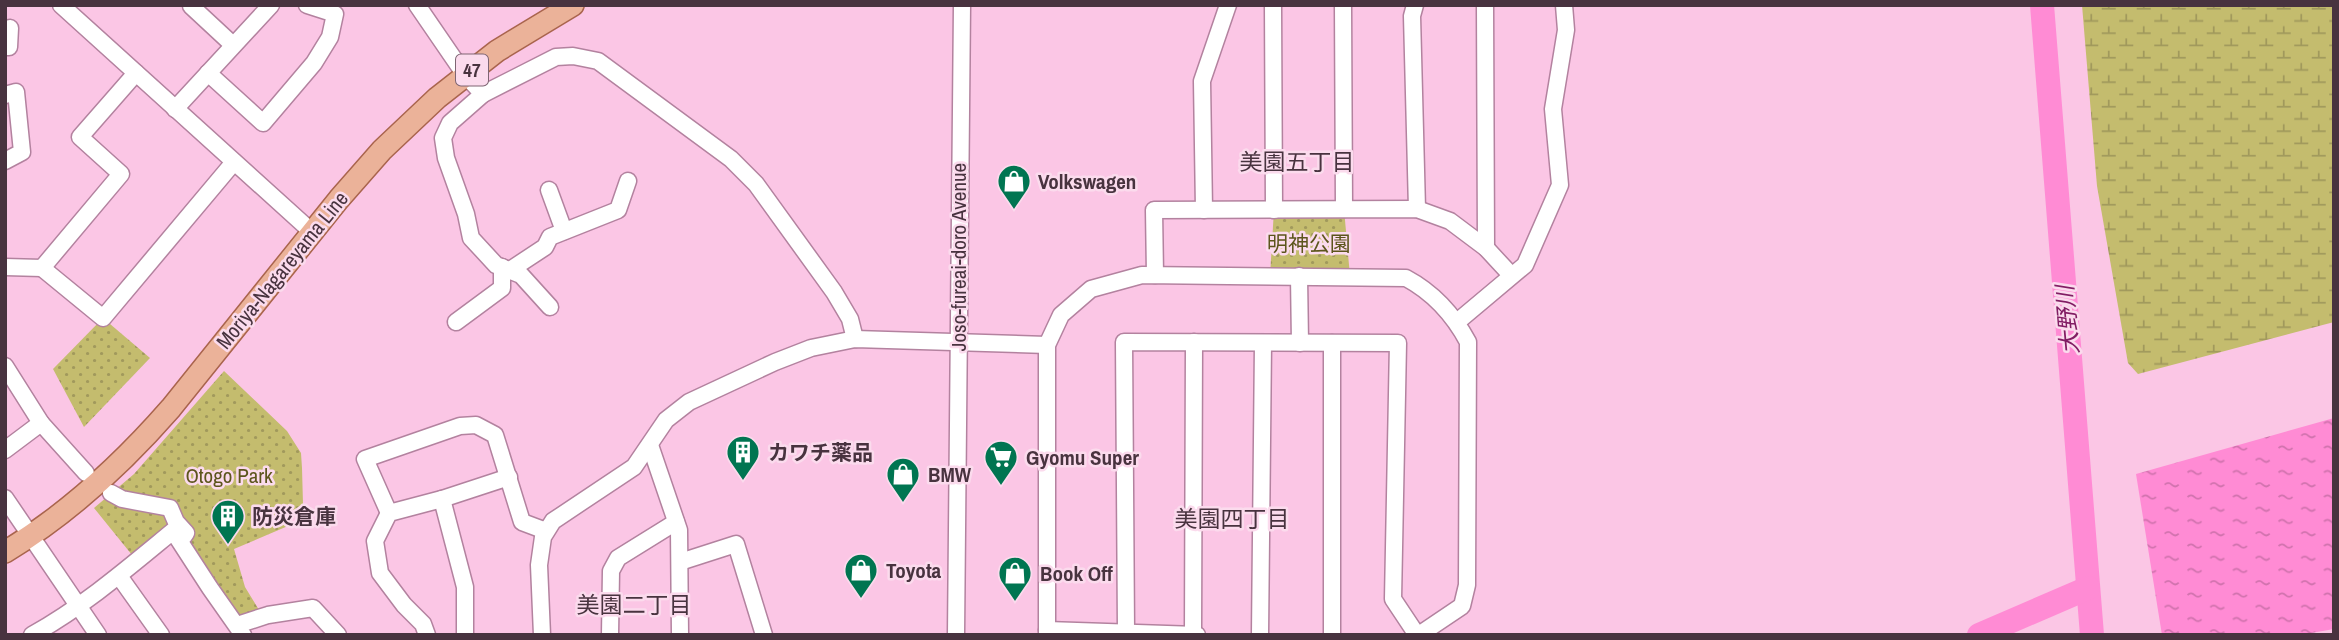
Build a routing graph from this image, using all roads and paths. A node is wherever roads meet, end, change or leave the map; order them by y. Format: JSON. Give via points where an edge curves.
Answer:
{"nodes":[{"id":1,"x":61,"y":5,"type":"edge"},
{"id":2,"x":191,"y":5,"type":"edge"},
{"id":3,"x":271,"y":5,"type":"edge"},
{"id":4,"x":307,"y":5,"type":"edge"},
{"id":5,"x":416,"y":5,"type":"edge"},
{"id":6,"x":573,"y":5,"type":"edge"},
{"id":7,"x":962,"y":5,"type":"edge"},
{"id":8,"x":1228,"y":5,"type":"edge"},
{"id":9,"x":1273,"y":5,"type":"edge"},
{"id":10,"x":1343,"y":5,"type":"edge"},
{"id":11,"x":1415,"y":5,"type":"edge"},
{"id":12,"x":1485,"y":5,"type":"edge"},
{"id":13,"x":1564,"y":5,"type":"edge"},
{"id":14,"x":335,"y":10,"type":"edge"},
{"id":15,"x":10,"y":28,"type":"dead end"},
{"id":16,"x":233,"y":45,"type":"junction"},
{"id":17,"x":5,"y":47,"type":"edge"},
{"id":18,"x":208,"y":73,"type":"junction"},
{"id":19,"x":136,"y":74,"type":"junction"},
{"id":20,"x":466,"y":75,"type":"junction"},
{"id":21,"x":483,"y":94,"type":"junction"},
{"id":22,"x":5,"y":95,"type":"edge"},
{"id":23,"x":175,"y":109,"type":"junction"},
{"id":24,"x":5,"y":161,"type":"edge"},
{"id":25,"x":234,"y":162,"type":"junction"},
{"id":26,"x":628,"y":181,"type":"dead end"},
{"id":27,"x":549,"y":190,"type":"dead end"},
{"id":28,"x":1344,"y":209,"type":"junction"},
{"id":29,"x":1417,"y":209,"type":"junction"},
{"id":30,"x":1204,"y":210,"type":"junction"},
{"id":31,"x":1274,"y":210,"type":"junction"},
{"id":32,"x":564,"y":231,"type":"junction"},
{"id":33,"x":312,"y":232,"type":"junction"},
{"id":34,"x":1486,"y":247,"type":"junction"},
{"id":35,"x":5,"y":267,"type":"edge"},
{"id":36,"x":42,"y":268,"type":"junction"},
{"id":37,"x":506,"y":269,"type":"junction"},
{"id":38,"x":1155,"y":275,"type":"junction"},
{"id":39,"x":1511,"y":275,"type":"junction"},
{"id":40,"x":1299,"y":276,"type":"junction"},
{"id":41,"x":550,"y":307,"type":"dead end"},
{"id":42,"x":456,"y":322,"type":"dead end"},
{"id":43,"x":1457,"y":322,"type":"junction"},
{"id":44,"x":855,"y":339,"type":"junction"},
{"id":45,"x":958,"y":342,"type":"junction"},
{"id":46,"x":1195,"y":342,"type":"junction"},
{"id":47,"x":1264,"y":342,"type":"junction"},
{"id":48,"x":1300,"y":343,"type":"junction"},
{"id":49,"x":1332,"y":343,"type":"junction"},
{"id":50,"x":1047,"y":345,"type":"junction"},
{"id":51,"x":5,"y":366,"type":"edge"},
{"id":52,"x":41,"y":423,"type":"junction"},
{"id":53,"x":650,"y":445,"type":"junction"},
{"id":54,"x":5,"y":450,"type":"edge"},
{"id":55,"x":509,"y":477,"type":"junction"},
{"id":56,"x":100,"y":481,"type":"junction"},
{"id":57,"x":5,"y":498,"type":"edge"},
{"id":58,"x":442,"y":499,"type":"junction"},
{"id":59,"x":389,"y":513,"type":"junction"},
{"id":60,"x":676,"y":522,"type":"junction"},
{"id":61,"x":546,"y":531,"type":"junction"},
{"id":62,"x":30,"y":536,"type":"junction"},
{"id":63,"x":180,"y":540,"type":"junction"},
{"id":64,"x":5,"y":552,"type":"edge"},
{"id":65,"x":680,"y":562,"type":"junction"},
{"id":66,"x":119,"y":576,"type":"junction"},
{"id":67,"x":79,"y":606,"type":"junction"},
{"id":68,"x":240,"y":630,"type":"edge"},
{"id":69,"x":1126,"y":631,"type":"junction"},
{"id":70,"x":1047,"y":632,"type":"edge"},
{"id":71,"x":35,"y":634,"type":"edge"},
{"id":72,"x":1195,"y":634,"type":"edge"},
{"id":73,"x":98,"y":635,"type":"edge"},
{"id":74,"x":161,"y":635,"type":"edge"},
{"id":75,"x":338,"y":635,"type":"edge"},
{"id":76,"x":427,"y":635,"type":"edge"},
{"id":77,"x":465,"y":635,"type":"edge"},
{"id":78,"x":542,"y":635,"type":"edge"},
{"id":79,"x":610,"y":635,"type":"edge"},
{"id":80,"x":680,"y":635,"type":"edge"},
{"id":81,"x":764,"y":635,"type":"edge"},
{"id":82,"x":956,"y":635,"type":"edge"},
{"id":83,"x":1260,"y":635,"type":"edge"},
{"id":84,"x":1332,"y":635,"type":"edge"},
{"id":85,"x":1418,"y":635,"type":"edge"}],
"edges":[{"from":1,"to":19,"type":"street"},
{"from":2,"to":16,"type":"street"},
{"from":3,"to":16,"type":"street"},
{"from":4,"to":14,"type":"street"},
{"from":5,"to":20,"type":"street"},
{"from":6,"to":20,"type":"main road","name":"Moriya-Nagareyama Line","number":"47"},
{"from":7,"to":45,"type":"street","name":"Joso-fureai-doro Avenue"},
{"from":8,"to":30,"type":"street","via":[[1202,81]]},
{"from":9,"to":31,"type":"street"},
{"from":10,"to":28,"type":"street"},
{"from":11,"to":29,"type":"street"},
{"from":12,"to":34,"type":"street"},
{"from":13,"to":39,"type":"street","via":[[1566,30],[1553,109],[1560,185],[1525,265]]},
{"from":14,"to":18,"type":"street","via":[[330,37],[314,64],[263,123]]},
{"from":15,"to":17,"type":"street","via":[[9,47]]},
{"from":16,"to":18,"type":"street"},
{"from":18,"to":23,"type":"street"},
{"from":19,"to":23,"type":"street"},
{"from":19,"to":36,"type":"street","via":[[80,137],[121,174]]},
{"from":20,"to":21,"type":"street"},
{"from":20,"to":33,"type":"main road","name":"Moriya-Nagareyama Line","number":"47","via":[[382,150]]},
{"from":21,"to":37,"type":"street","via":[[450,123],[443,138],[471,238],[496,265]]},
{"from":21,"to":44,"type":"street","via":[[556,57],[598,61],[731,159],[756,184],[834,292],[850,319]]},
{"from":22,"to":24,"type":"street","via":[[16,92],[22,152]]},
{"from":23,"to":25,"type":"street"},
{"from":25,"to":33,"type":"street"},
{"from":25,"to":36,"type":"street","via":[[103,318]]},
{"from":26,"to":32,"type":"street","via":[[618,210]]},
{"from":27,"to":32,"type":"street"},
{"from":28,"to":29,"type":"street"},
{"from":28,"to":31,"type":"street"},
{"from":29,"to":34,"type":"street","via":[[1450,221]]},
{"from":30,"to":31,"type":"street"},
{"from":30,"to":38,"type":"street","via":[[1154,210]]},
{"from":32,"to":37,"type":"street"},
{"from":33,"to":56,"type":"main road","name":"Moriya-Nagareyama Line","number":"47","via":[[148,435]]},
{"from":34,"to":39,"type":"street"},
{"from":35,"to":36,"type":"street"},
{"from":37,"to":41,"type":"street","via":[[521,275]]},
{"from":37,"to":42,"type":"street","via":[[502,288]]},
{"from":38,"to":40,"type":"street"},
{"from":38,"to":50,"type":"street","via":[[1091,289],[1061,315]]},
{"from":39,"to":43,"type":"street"},
{"from":40,"to":43,"type":"street","via":[[1406,278],[1430,294]]},
{"from":40,"to":48,"type":"street"},
{"from":43,"to":85,"type":"street","via":[[1468,342],[1467,585],[1462,606]]},
{"from":44,"to":45,"type":"street"},
{"from":44,"to":53,"type":"street","via":[[799,353],[689,402],[666,421]]},
{"from":45,"to":50,"type":"street"},
{"from":45,"to":82,"type":"street","name":"Joso-fureai-doro Avenue"},
{"from":46,"to":47,"type":"street"},
{"from":46,"to":69,"type":"street","via":[[1124,342]]},
{"from":46,"to":72,"type":"street"},
{"from":47,"to":48,"type":"street"},
{"from":47,"to":83,"type":"street"},
{"from":48,"to":49,"type":"street"},
{"from":49,"to":84,"type":"street"},
{"from":49,"to":85,"type":"street","via":[[1398,343],[1393,599]]},
{"from":50,"to":70,"type":"street"},
{"from":51,"to":52,"type":"street"},
{"from":52,"to":54,"type":"street"},
{"from":52,"to":56,"type":"street"},
{"from":53,"to":60,"type":"street"},
{"from":53,"to":61,"type":"street","via":[[634,467],[553,521]]},
{"from":55,"to":58,"type":"street"},
{"from":55,"to":59,"type":"street","via":[[495,435],[476,425],[460,426],[365,459]]},
{"from":55,"to":61,"type":"street","via":[[522,522]]},
{"from":56,"to":62,"type":"main road","name":"Moriya-Nagareyama Line","number":"47"},
{"from":56,"to":63,"type":"street","via":[[122,499],[170,509],[186,533]]},
{"from":57,"to":62,"type":"street"},
{"from":58,"to":59,"type":"street"},
{"from":58,"to":77,"type":"street","via":[[465,587]]},
{"from":59,"to":76,"type":"street","via":[[375,541],[380,573],[424,624]]},
{"from":60,"to":65,"type":"street"},
{"from":60,"to":79,"type":"street","via":[[618,558],[611,571]]},
{"from":61,"to":78,"type":"street","via":[[539,565]]},
{"from":62,"to":64,"type":"main road","name":"Moriya-Nagareyama Line","number":"47"},
{"from":62,"to":67,"type":"street"},
{"from":63,"to":66,"type":"street","via":[[173,531]]},
{"from":63,"to":68,"type":"street"},
{"from":65,"to":80,"type":"street"},
{"from":65,"to":81,"type":"street","via":[[736,544]]},
{"from":66,"to":67,"type":"street"},
{"from":66,"to":74,"type":"street"},
{"from":67,"to":71,"type":"street"},
{"from":67,"to":73,"type":"street"},
{"from":68,"to":75,"type":"street","via":[[268,615],[313,608]]},
{"from":69,"to":70,"type":"street"},
{"from":69,"to":72,"type":"street"}]}
